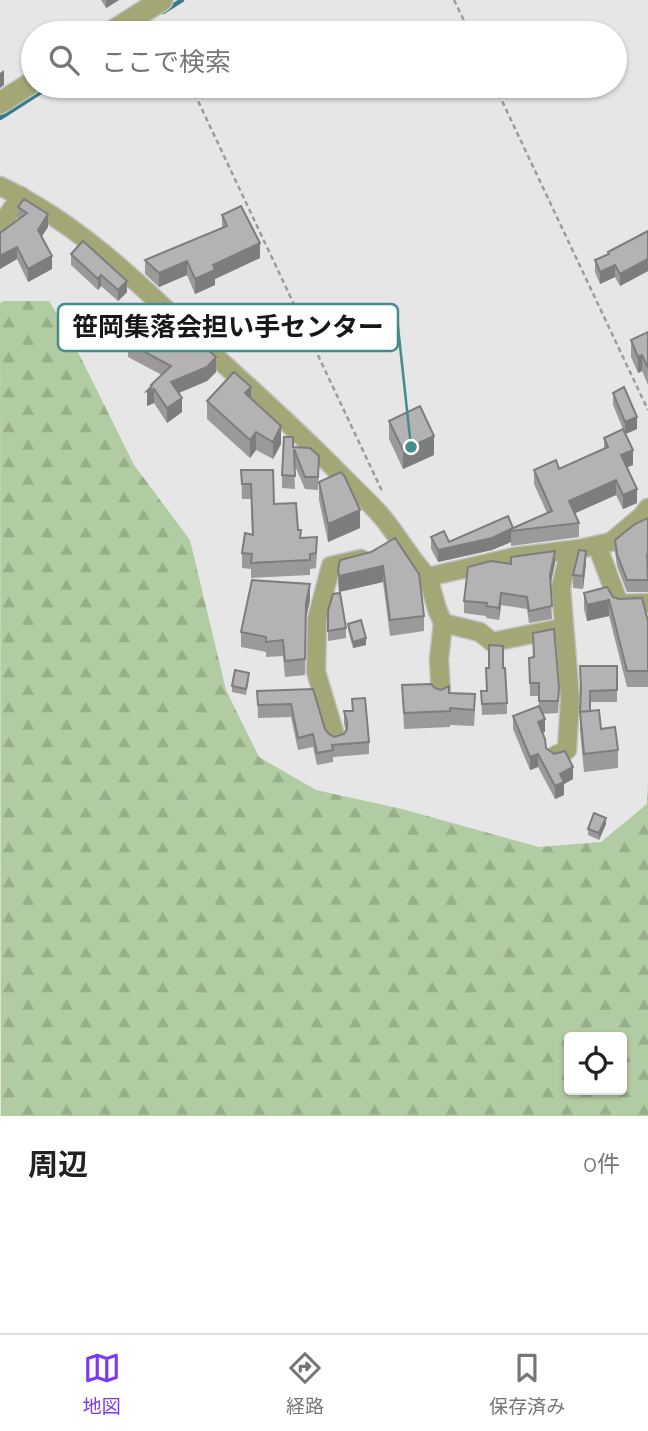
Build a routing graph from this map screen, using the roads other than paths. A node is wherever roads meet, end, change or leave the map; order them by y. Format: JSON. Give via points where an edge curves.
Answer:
{"nodes":[{"id":1,"x":162,"y":0,"type":"edge"},
{"id":2,"x":129,"y":21,"type":"edge"},
{"id":3,"x":21,"y":90,"type":"edge"},
{"id":4,"x":0,"y":103,"type":"edge"},
{"id":5,"x":0,"y":186,"type":"edge"},
{"id":6,"x":21,"y":196,"type":"junction"},
{"id":7,"x":0,"y":224,"type":"edge"},
{"id":8,"x":648,"y":508,"type":"edge"},
{"id":9,"x":388,"y":545,"type":"junction"},
{"id":10,"x":597,"y":545,"type":"junction"},
{"id":11,"x":570,"y":550,"type":"junction"},
{"id":12,"x":428,"y":577,"type":"junction"},
{"id":13,"x":648,"y":603,"type":"edge"},
{"id":14,"x":443,"y":622,"type":"junction"},
{"id":15,"x":565,"y":628,"type":"junction"},
{"id":16,"x":441,"y":695,"type":"edge"},
{"id":17,"x":336,"y":738,"type":"edge"},
{"id":18,"x":556,"y":755,"type":"edge"}],
"edges":[{"from":1,"to":2,"type":"street"},
{"from":3,"to":4,"type":"street"},
{"from":5,"to":6,"type":"street"},
{"from":6,"to":7,"type":"street"},
{"from":6,"to":9,"type":"street","via":[[101,250],[318,451],[383,518]]},
{"from":8,"to":10,"type":"street","via":[[611,542]]},
{"from":9,"to":12,"type":"street"},
{"from":9,"to":17,"type":"street","via":[[369,557],[331,566],[317,619],[316,672]]},
{"from":10,"to":11,"type":"street"},
{"from":10,"to":13,"type":"street","via":[[619,604]]},
{"from":11,"to":12,"type":"street","via":[[514,556]]},
{"from":11,"to":15,"type":"street","via":[[561,587]]},
{"from":12,"to":14,"type":"street"},
{"from":14,"to":15,"type":"street","via":[[480,632],[492,642]]},
{"from":14,"to":16,"type":"street"},
{"from":15,"to":18,"type":"street","via":[[570,699],[567,750]]}]}
